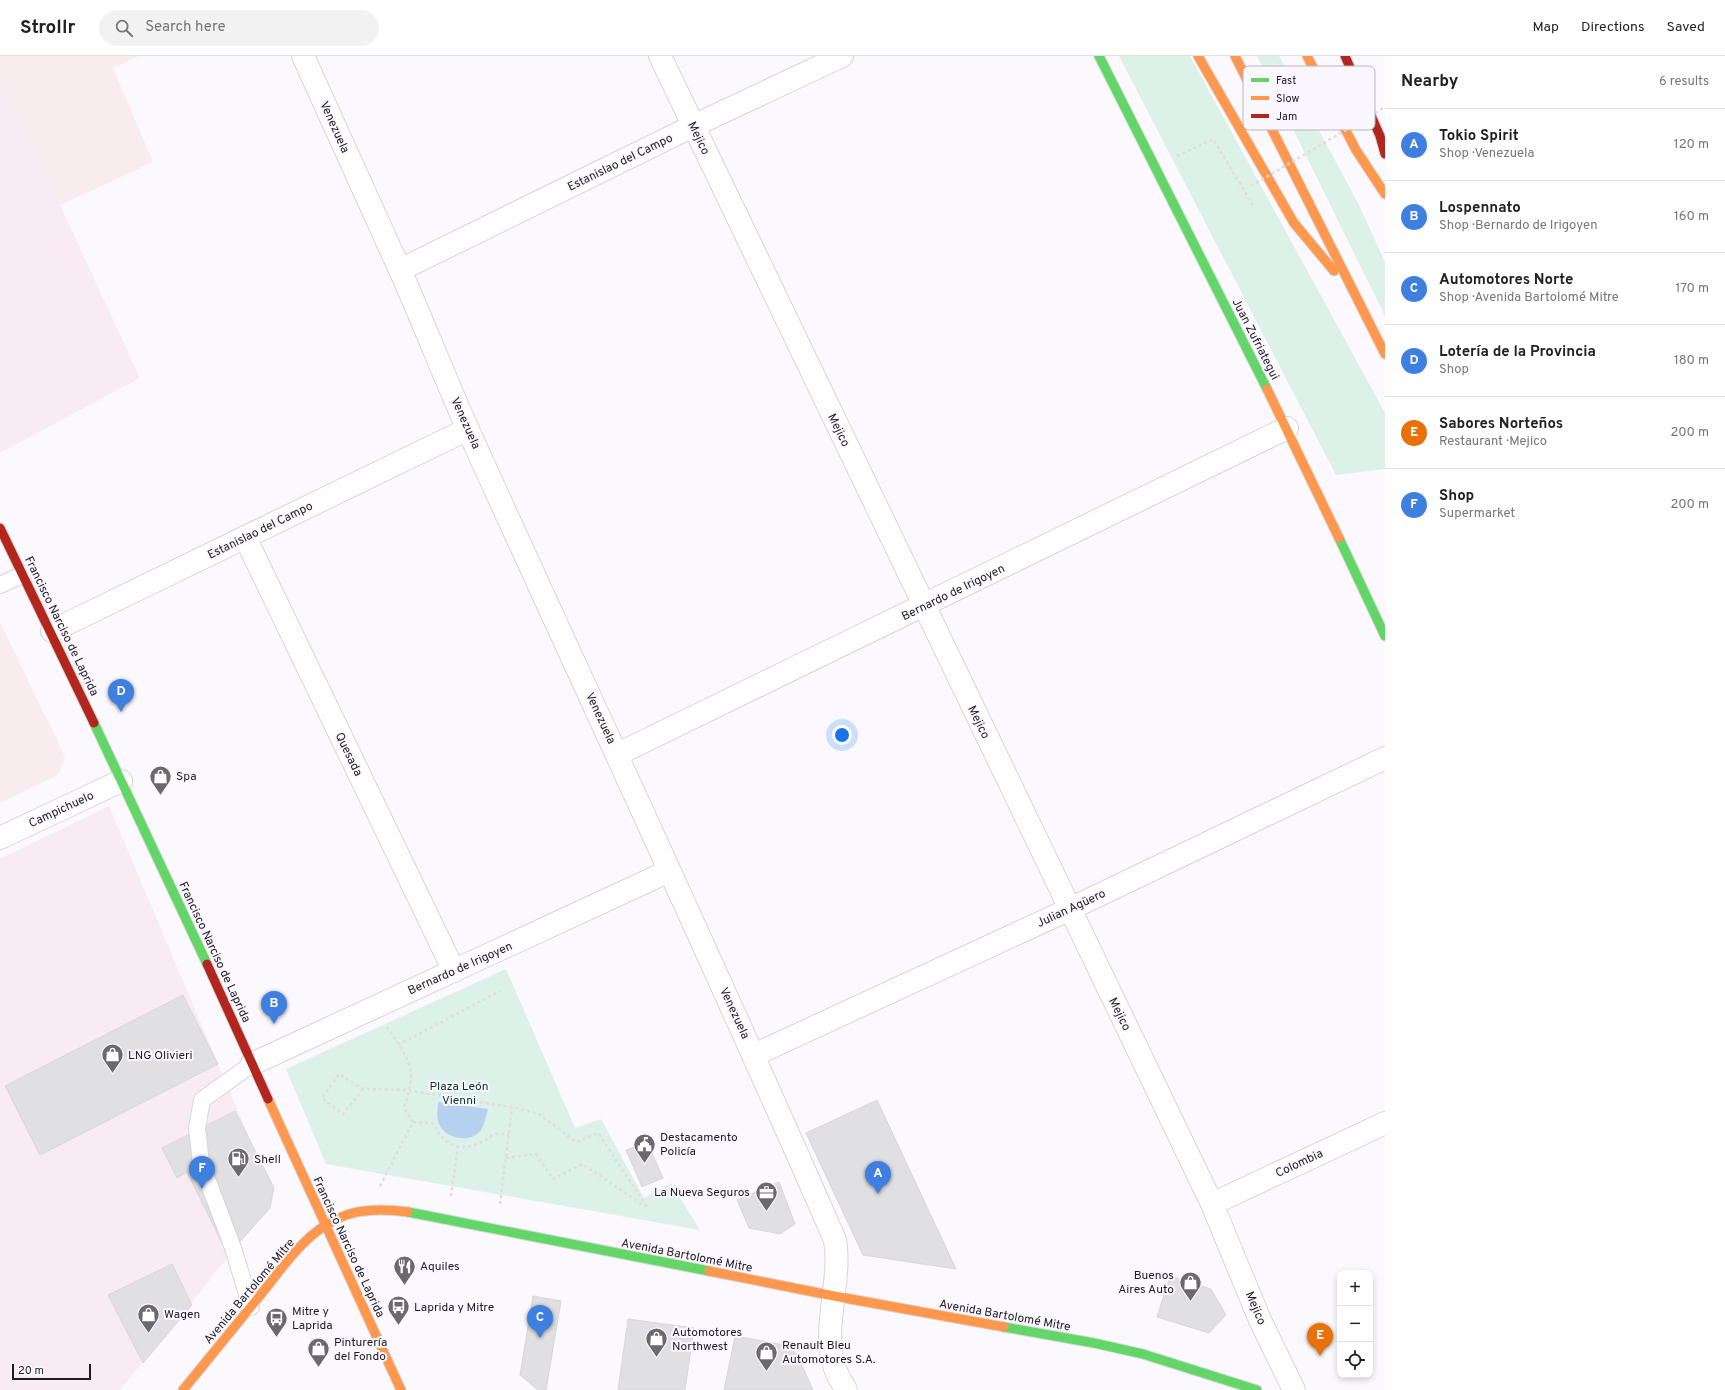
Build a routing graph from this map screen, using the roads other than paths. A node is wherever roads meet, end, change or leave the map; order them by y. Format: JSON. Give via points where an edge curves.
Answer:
{"nodes":[{"id":1,"x":303,"y":56,"type":"edge"},
{"id":2,"x":660,"y":56,"type":"edge"},
{"id":3,"x":842,"y":56,"type":"edge"},
{"id":4,"x":1099,"y":56,"type":"edge"},
{"id":5,"x":1198,"y":56,"type":"edge"},
{"id":6,"x":1235,"y":56,"type":"edge"},
{"id":7,"x":1307,"y":56,"type":"edge"},
{"id":8,"x":1345,"y":56,"type":"edge"},
{"id":9,"x":1312,"y":66,"type":"edge"},
{"id":10,"x":1349,"y":66,"type":"edge"},
{"id":11,"x":1243,"y":72,"type":"edge"},
{"id":12,"x":1375,"y":125,"type":"edge"},
{"id":13,"x":693,"y":126,"type":"junction"},
{"id":14,"x":1272,"y":130,"type":"edge"},
{"id":15,"x":1346,"y":130,"type":"edge"},
{"id":16,"x":1385,"y":154,"type":"edge"},
{"id":17,"x":1385,"y":194,"type":"edge"},
{"id":18,"x":400,"y":270,"type":"junction"},
{"id":19,"x":1356,"y":296,"type":"junction"},
{"id":20,"x":1385,"y":354,"type":"edge"},
{"id":21,"x":1287,"y":428,"type":"junction"},
{"id":22,"x":468,"y":429,"type":"junction"},
{"id":23,"x":0,"y":528,"type":"edge"},
{"id":24,"x":245,"y":537,"type":"junction"},
{"id":25,"x":24,"y":574,"type":"junction"},
{"id":26,"x":0,"y":585,"type":"edge"},
{"id":27,"x":923,"y":606,"type":"junction"},
{"id":28,"x":52,"y":631,"type":"junction"},
{"id":29,"x":1385,"y":636,"type":"edge"},
{"id":30,"x":618,"y":754,"type":"junction"},
{"id":31,"x":1385,"y":758,"type":"edge"},
{"id":32,"x":121,"y":781,"type":"junction"},
{"id":33,"x":0,"y":838,"type":"edge"},
{"id":34,"x":669,"y":871,"type":"junction"},
{"id":35,"x":1070,"y":909,"type":"junction"},
{"id":36,"x":454,"y":971,"type":"junction"},
{"id":37,"x":754,"y":1055,"type":"junction"},
{"id":38,"x":252,"y":1064,"type":"junction"},
{"id":39,"x":1385,"y":1123,"type":"edge"},
{"id":40,"x":1212,"y":1204,"type":"junction"},
{"id":41,"x":325,"y":1225,"type":"junction"},
{"id":42,"x":834,"y":1296,"type":"junction"},
{"id":43,"x":251,"y":1306,"type":"junction"},
{"id":44,"x":183,"y":1390,"type":"edge"},
{"id":45,"x":401,"y":1390,"type":"edge"},
{"id":46,"x":846,"y":1390,"type":"edge"},
{"id":47,"x":1257,"y":1390,"type":"edge"},
{"id":48,"x":1294,"y":1390,"type":"edge"}],
"edges":[{"from":1,"to":18,"type":"street","name":"Venezuela"},
{"from":2,"to":13,"type":"street","name":"Mejico"},
{"from":3,"to":13,"type":"street","name":"Estanislao del Campo"},
{"from":4,"to":21,"type":"main road","name":"Juan Zufriategui"},
{"from":5,"to":19,"type":"main road","via":[[1294,223]]},
{"from":6,"to":11,"type":"main road"},
{"from":7,"to":9,"type":"main road"},
{"from":8,"to":10,"type":"main road"},
{"from":12,"to":16,"type":"main road"},
{"from":13,"to":18,"type":"street","name":"Estanislao del Campo"},
{"from":13,"to":27,"type":"street","name":"Mejico"},
{"from":14,"to":19,"type":"main road"},
{"from":15,"to":17,"type":"main road"},
{"from":18,"to":22,"type":"street","name":"Venezuela"},
{"from":19,"to":20,"type":"main road"},
{"from":21,"to":27,"type":"street","name":"Bernardo de Irigoyen"},
{"from":21,"to":29,"type":"main road","name":"Juan Zufriategui"},
{"from":22,"to":24,"type":"street","name":"Estanislao del Campo"},
{"from":22,"to":30,"type":"street","name":"Venezuela"},
{"from":23,"to":25,"type":"main road","name":"Francisco Narciso de Laprida"},
{"from":24,"to":28,"type":"street","name":"Estanislao del Campo"},
{"from":24,"to":36,"type":"street","name":"Quesada"},
{"from":25,"to":26,"type":"lane"},
{"from":25,"to":28,"type":"main road","name":"Francisco Narciso de Laprida"},
{"from":27,"to":30,"type":"street","name":"Bernardo de Irigoyen"},
{"from":27,"to":35,"type":"street","name":"Mejico"},
{"from":28,"to":32,"type":"main road","name":"Francisco Narciso de Laprida"},
{"from":30,"to":34,"type":"street","name":"Venezuela"},
{"from":31,"to":35,"type":"street","name":"Julian Agüero"},
{"from":32,"to":33,"type":"street","name":"Campichuelo"},
{"from":32,"to":38,"type":"main road","name":"Francisco Narciso de Laprida"},
{"from":34,"to":36,"type":"street","name":"Bernardo de Irigoyen"},
{"from":34,"to":37,"type":"street","name":"Venezuela"},
{"from":35,"to":37,"type":"street","name":"Julian Agüero"},
{"from":35,"to":40,"type":"street","name":"Mejico"},
{"from":36,"to":38,"type":"street","name":"Bernardo de Irigoyen"},
{"from":37,"to":42,"type":"street","name":"Venezuela","via":[[835,1240],[838,1255]]},
{"from":38,"to":41,"type":"main road","name":"Francisco Narciso de Laprida"},
{"from":38,"to":43,"type":"lane","via":[[202,1100],[197,1128],[201,1163],[233,1248]]},
{"from":39,"to":40,"type":"street","name":"Colombia"},
{"from":40,"to":48,"type":"street","name":"Mejico","via":[[1260,1320]]},
{"from":41,"to":42,"type":"main road","name":"Avenida Bartolomé Mitre","via":[[343,1216],[367,1210],[395,1210]]},
{"from":41,"to":43,"type":"main road","name":"Avenida Bartolomé Mitre","via":[[294,1254]]},
{"from":41,"to":45,"type":"main road","name":"Francisco Narciso de Laprida"},
{"from":42,"to":46,"type":"street","name":"Venezuela","via":[[830,1341],[834,1365]]},
{"from":42,"to":47,"type":"main road","name":"Avenida Bartolomé Mitre","via":[[1094,1343],[1150,1356]]},
{"from":43,"to":44,"type":"main road","name":"Avenida Bartolomé Mitre"}]}
